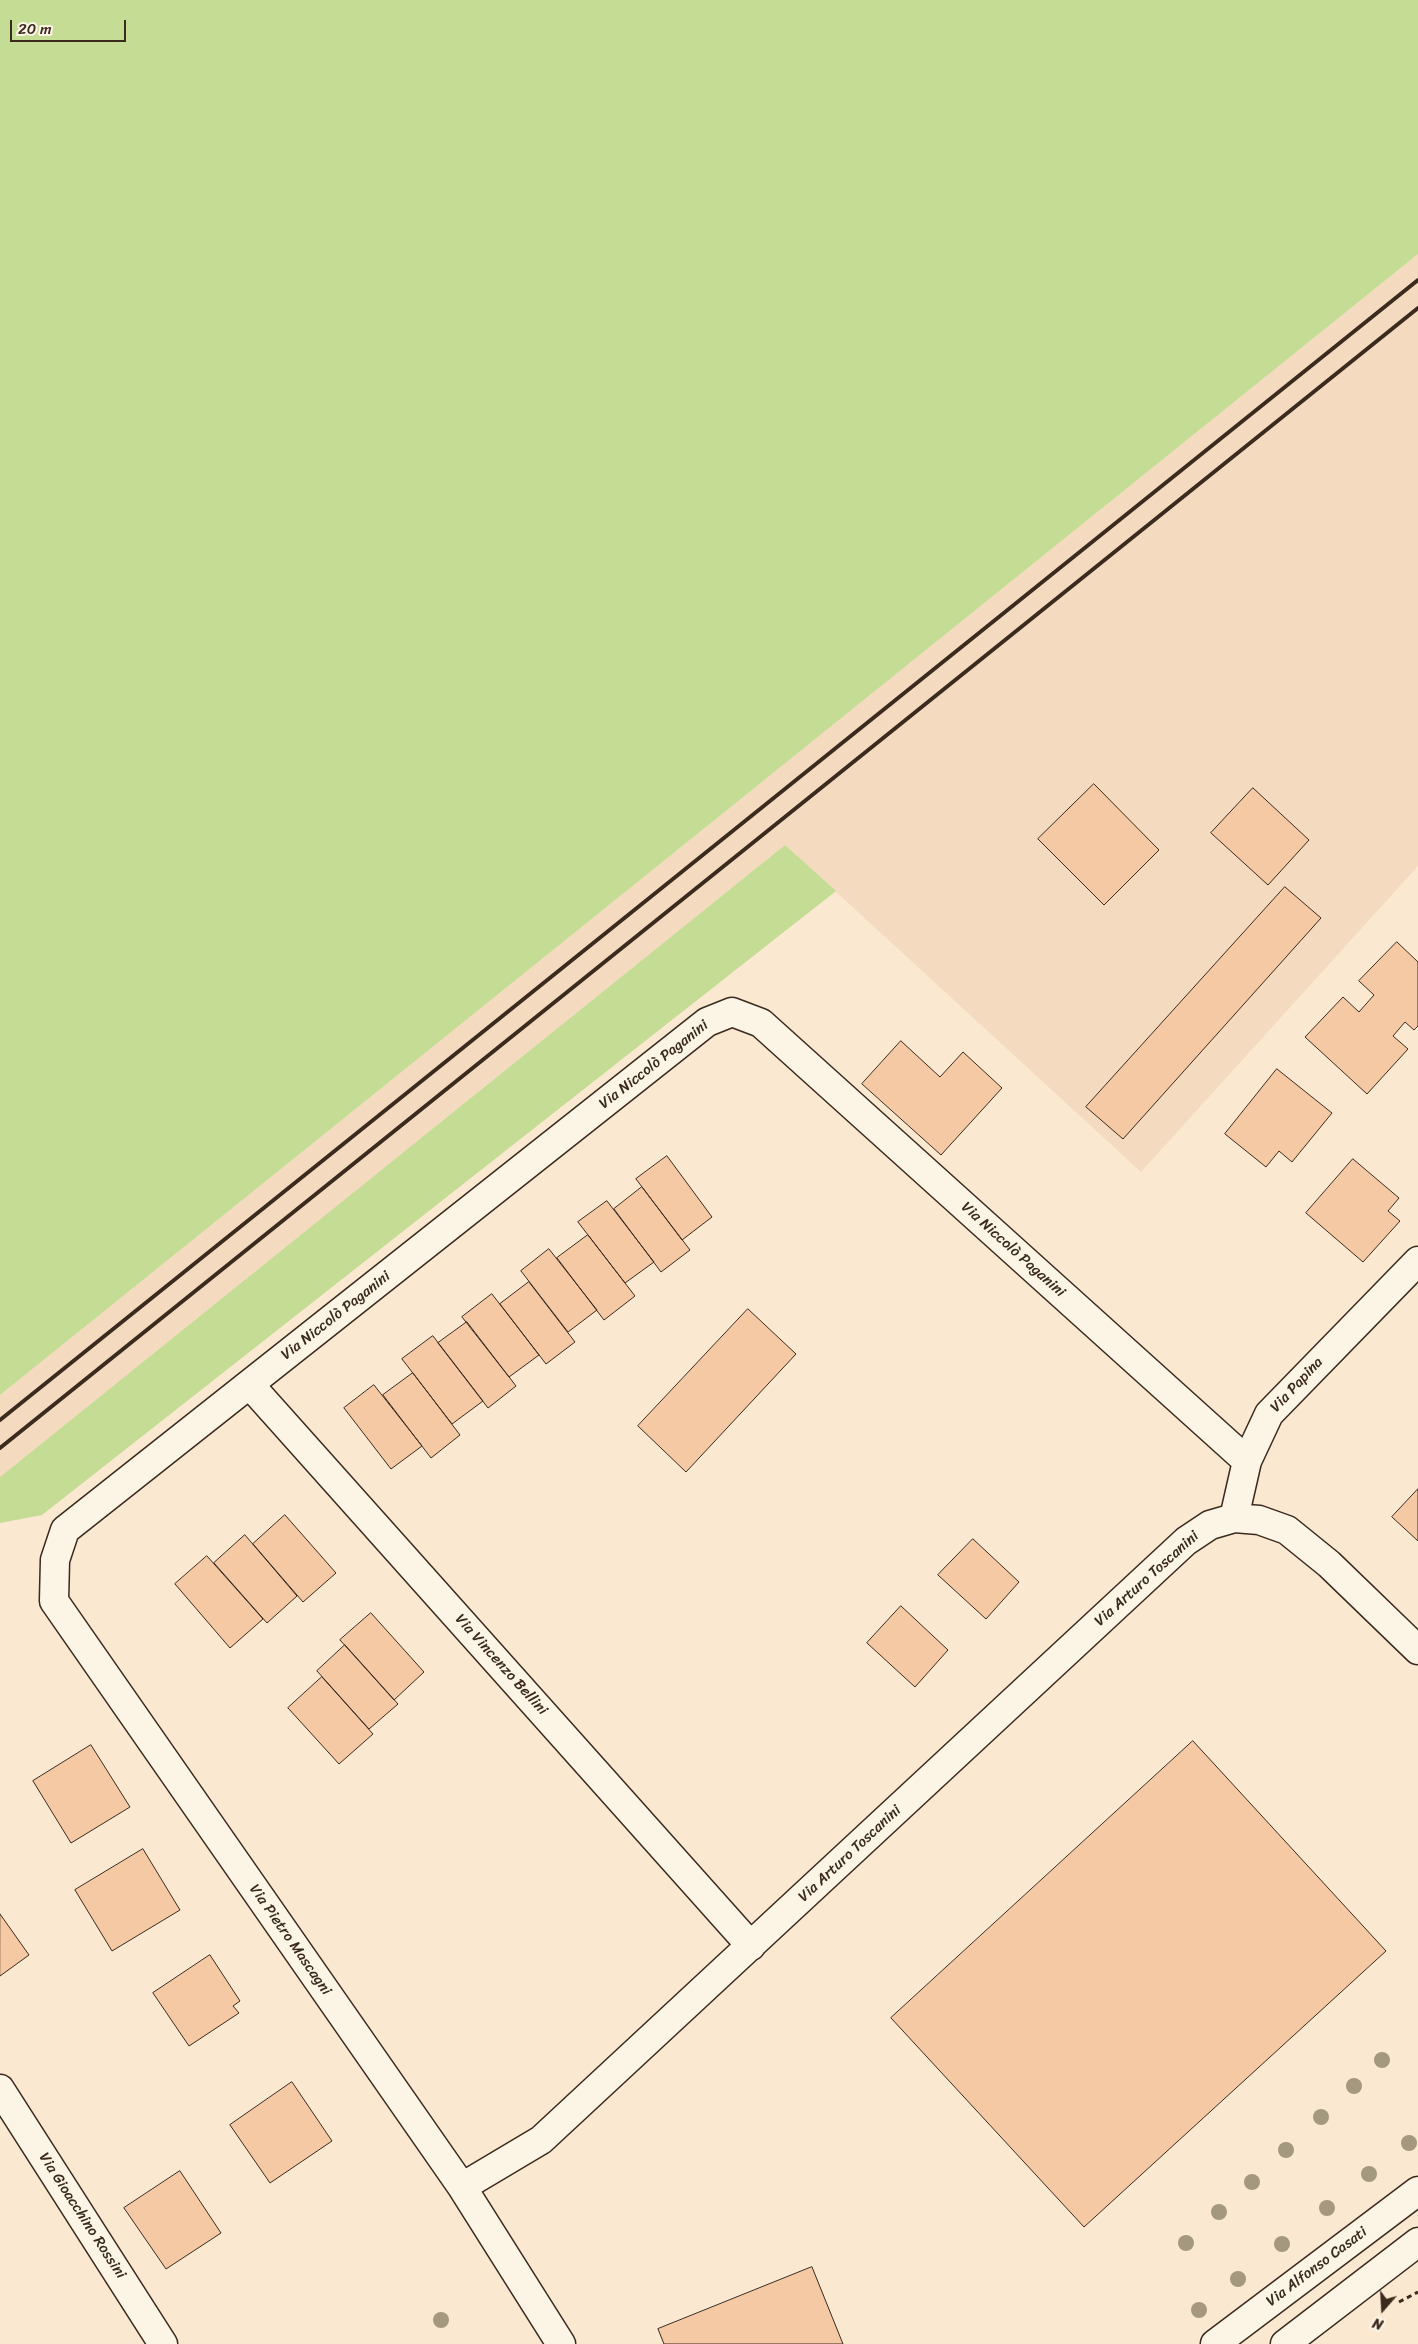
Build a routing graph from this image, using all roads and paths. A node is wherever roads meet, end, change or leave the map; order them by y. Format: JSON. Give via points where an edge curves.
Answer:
{"nodes":[{"id":1,"x":1418,"y":1261,"type":"edge"},
{"id":2,"x":250,"y":1385,"type":"junction"},
{"id":3,"x":1247,"y":1460,"type":"junction"},
{"id":4,"x":1234,"y":1518,"type":"junction"},
{"id":5,"x":65,"y":1530,"type":"joint"},
{"id":6,"x":1418,"y":1650,"type":"edge"},
{"id":7,"x":751,"y":1946,"type":"junction"},
{"id":8,"x":0,"y":2089,"type":"edge"},
{"id":9,"x":462,"y":2188,"type":"junction"},
{"id":10,"x":1418,"y":2191,"type":"edge"},
{"id":11,"x":1418,"y":2242,"type":"edge"},
{"id":12,"x":163,"y":2344,"type":"edge"},
{"id":13,"x":562,"y":2344,"type":"edge"},
{"id":14,"x":1215,"y":2344,"type":"edge"},
{"id":15,"x":1285,"y":2344,"type":"edge"}],
"edges":[{"from":1,"to":3,"type":"street","name":"Via Papina","via":[[1269,1414]]},
{"from":2,"to":3,"type":"street","name":"Via Niccolò Paganini","via":[[707,1022],[732,1012],[761,1023]]},
{"from":2,"to":5,"type":"street","name":"Via Niccolò Paganini"},
{"from":2,"to":7,"type":"street","name":"Via Vincenzo Bellini"},
{"from":3,"to":4,"type":"street","name":"Via Papina"},
{"from":4,"to":6,"type":"street","via":[[1259,1520],[1288,1530],[1329,1564]]},
{"from":4,"to":7,"type":"street","name":"Via Arturo Toscanini","via":[[1210,1525],[1186,1541]]},
{"from":5,"to":9,"type":"street","name":"Via Pietro Mascagni","via":[[56,1560],[54,1601]]},
{"from":7,"to":9,"type":"street","name":"Via Arturo Toscanini","via":[[541,2140]]},
{"from":8,"to":12,"type":"street","name":"Via Gioacchino Rossini"},
{"from":9,"to":13,"type":"street","name":"Via Pietro Mascagni"},
{"from":10,"to":14,"type":"street","name":"Via Alfonso Casati"},
{"from":11,"to":15,"type":"street"}]}
